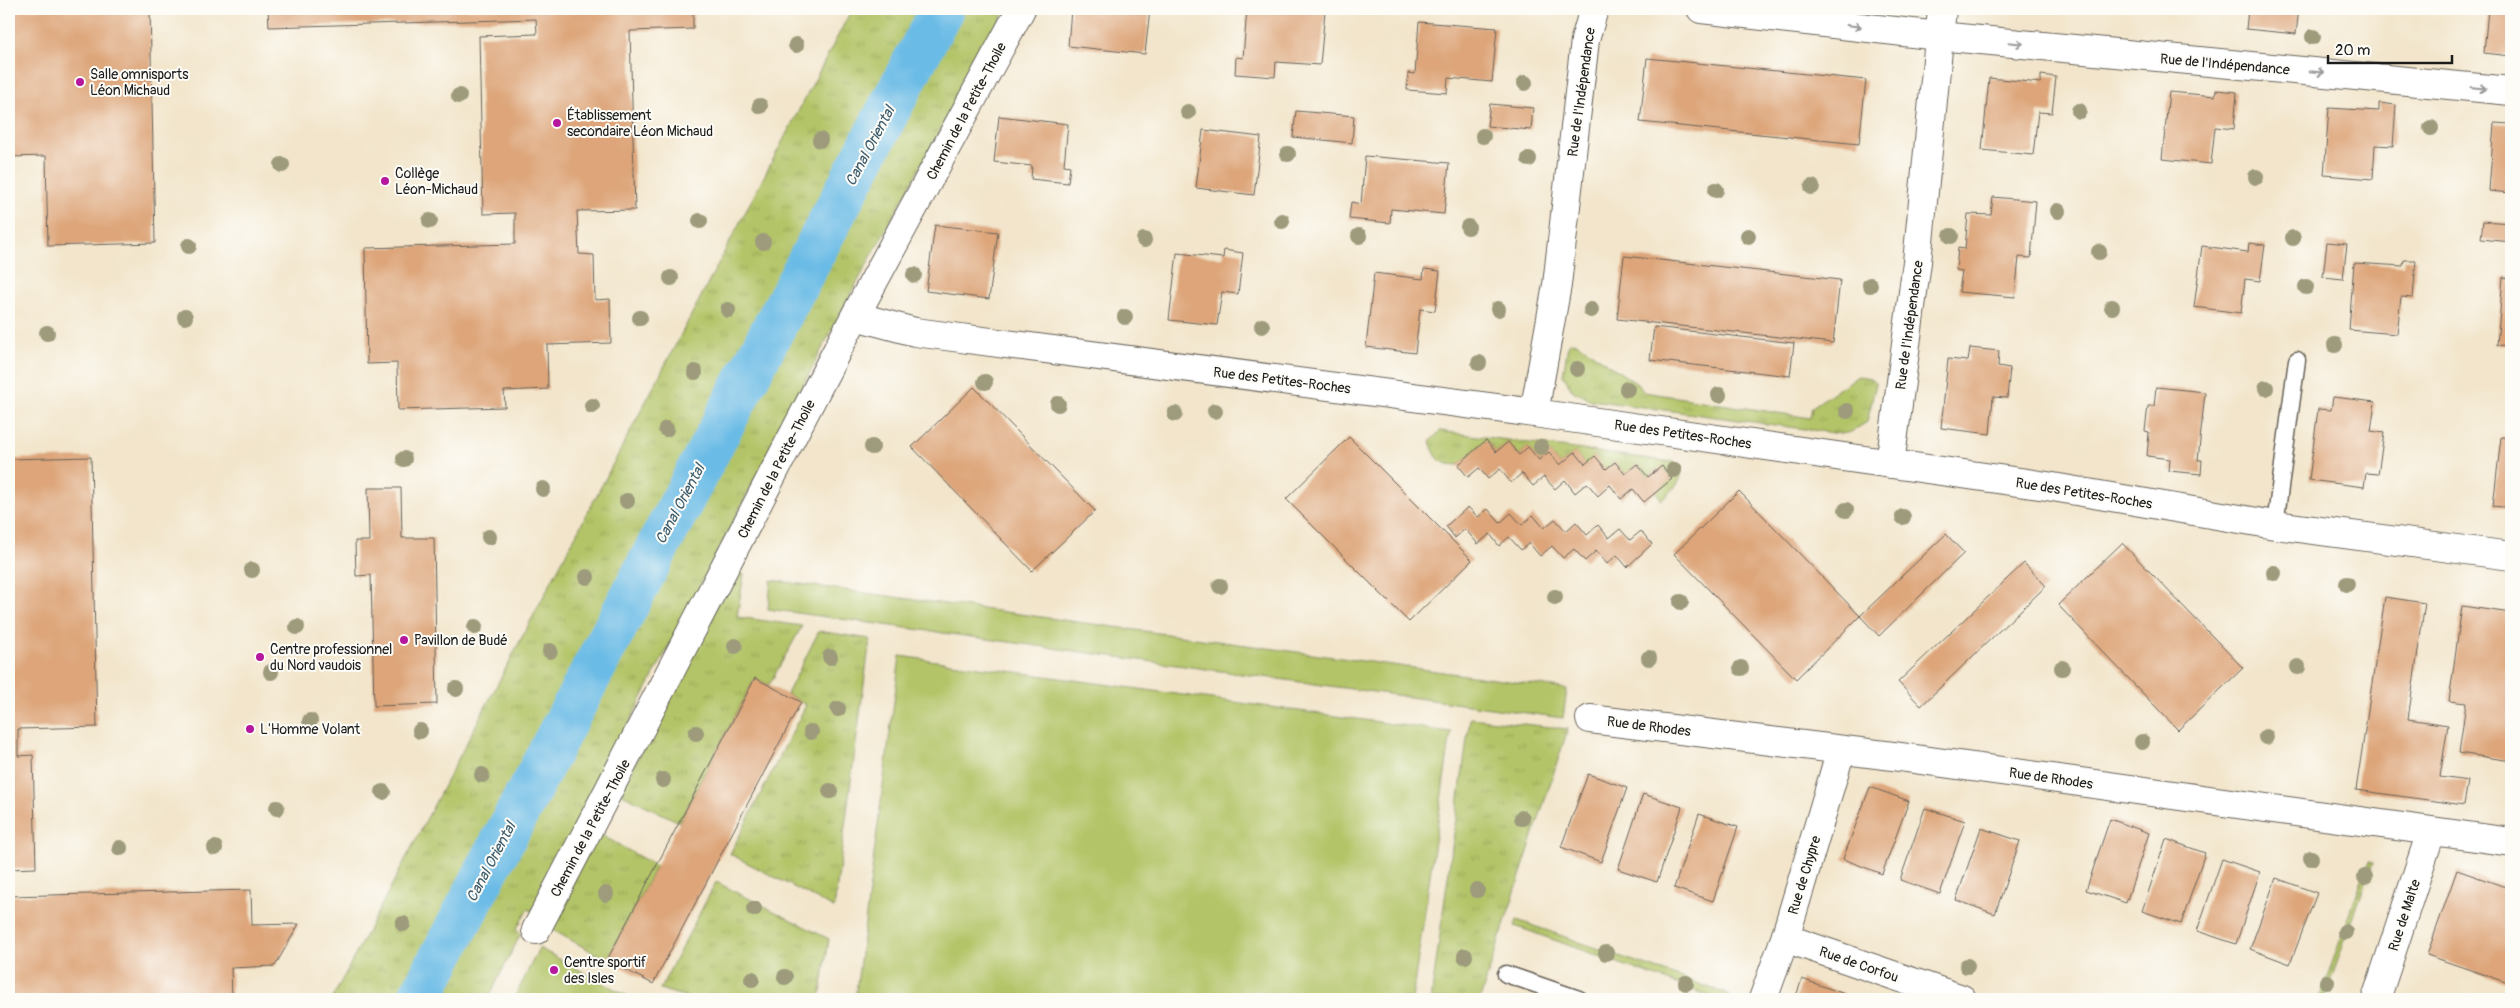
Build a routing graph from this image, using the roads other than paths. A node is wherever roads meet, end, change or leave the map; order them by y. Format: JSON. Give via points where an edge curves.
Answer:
{"nodes":[{"id":1,"x":1021,"y":9,"type":"edge"},
{"id":2,"x":1594,"y":9,"type":"edge"},
{"id":3,"x":1702,"y":9,"type":"edge"},
{"id":4,"x":1942,"y":9,"type":"edge"},
{"id":5,"x":1940,"y":36,"type":"junction"},
{"id":6,"x":2511,"y":91,"type":"edge"},
{"id":7,"x":855,"y":316,"type":"junction"},
{"id":8,"x":2297,"y":360,"type":"dead end"},
{"id":9,"x":1534,"y":413,"type":"junction"},
{"id":10,"x":1890,"y":464,"type":"junction"},
{"id":11,"x":2275,"y":525,"type":"junction"},
{"id":12,"x":2511,"y":556,"type":"edge"},
{"id":13,"x":1590,"y":719,"type":"dead end"},
{"id":14,"x":1841,"y":750,"type":"junction"},
{"id":15,"x":2431,"y":832,"type":"junction"},
{"id":16,"x":2511,"y":842,"type":"edge"},
{"id":17,"x":536,"y":930,"type":"dead end"},
{"id":18,"x":1785,"y":938,"type":"junction"},
{"id":19,"x":1506,"y":974,"type":"dead end"},
{"id":20,"x":1579,"y":999,"type":"edge"},
{"id":21,"x":1763,"y":999,"type":"edge"},
{"id":22,"x":1962,"y":999,"type":"edge"},
{"id":23,"x":2376,"y":999,"type":"edge"}],
"edges":[{"from":1,"to":7,"type":"street","name":"Chemin de la Petite-Thoile"},
{"from":2,"to":9,"type":"street","name":"Rue de l'Indépendance","via":[[1585,40],[1557,285]]},
{"from":3,"to":5,"type":"street","name":"Rue de l'Indépendance","one_way":true},
{"from":4,"to":5,"type":"street","name":"Rue de l'Indépendance"},
{"from":5,"to":6,"type":"street","name":"Rue de l'Indépendance","one_way":true},
{"from":5,"to":10,"type":"street","name":"Rue de l'Indépendance","via":[[1917,262]]},
{"from":7,"to":9,"type":"street","name":"Rue des Petites-Roches","via":[[916,332]]},
{"from":7,"to":17,"type":"street","name":"Chemin de la Petite-Thoile"},
{"from":8,"to":11,"type":"lane"},
{"from":9,"to":10,"type":"street","name":"Rue des Petites-Roches"},
{"from":10,"to":11,"type":"street","name":"Rue des Petites-Roches","via":[[2047,486]]},
{"from":11,"to":12,"type":"street","name":"Rue des Petites-Roches"},
{"from":13,"to":14,"type":"street","name":"Rue de Rhodes"},
{"from":14,"to":15,"type":"street","name":"Rue de Rhodes"},
{"from":14,"to":18,"type":"street","name":"Rue de Chypre"},
{"from":15,"to":16,"type":"street","name":"Rue de Rhodes"},
{"from":15,"to":23,"type":"street","name":"Rue de Malte"},
{"from":18,"to":21,"type":"street","name":"Rue de Chypre"},
{"from":18,"to":22,"type":"street","name":"Rue de Corfou"},
{"from":19,"to":20,"type":"lane"}]}
